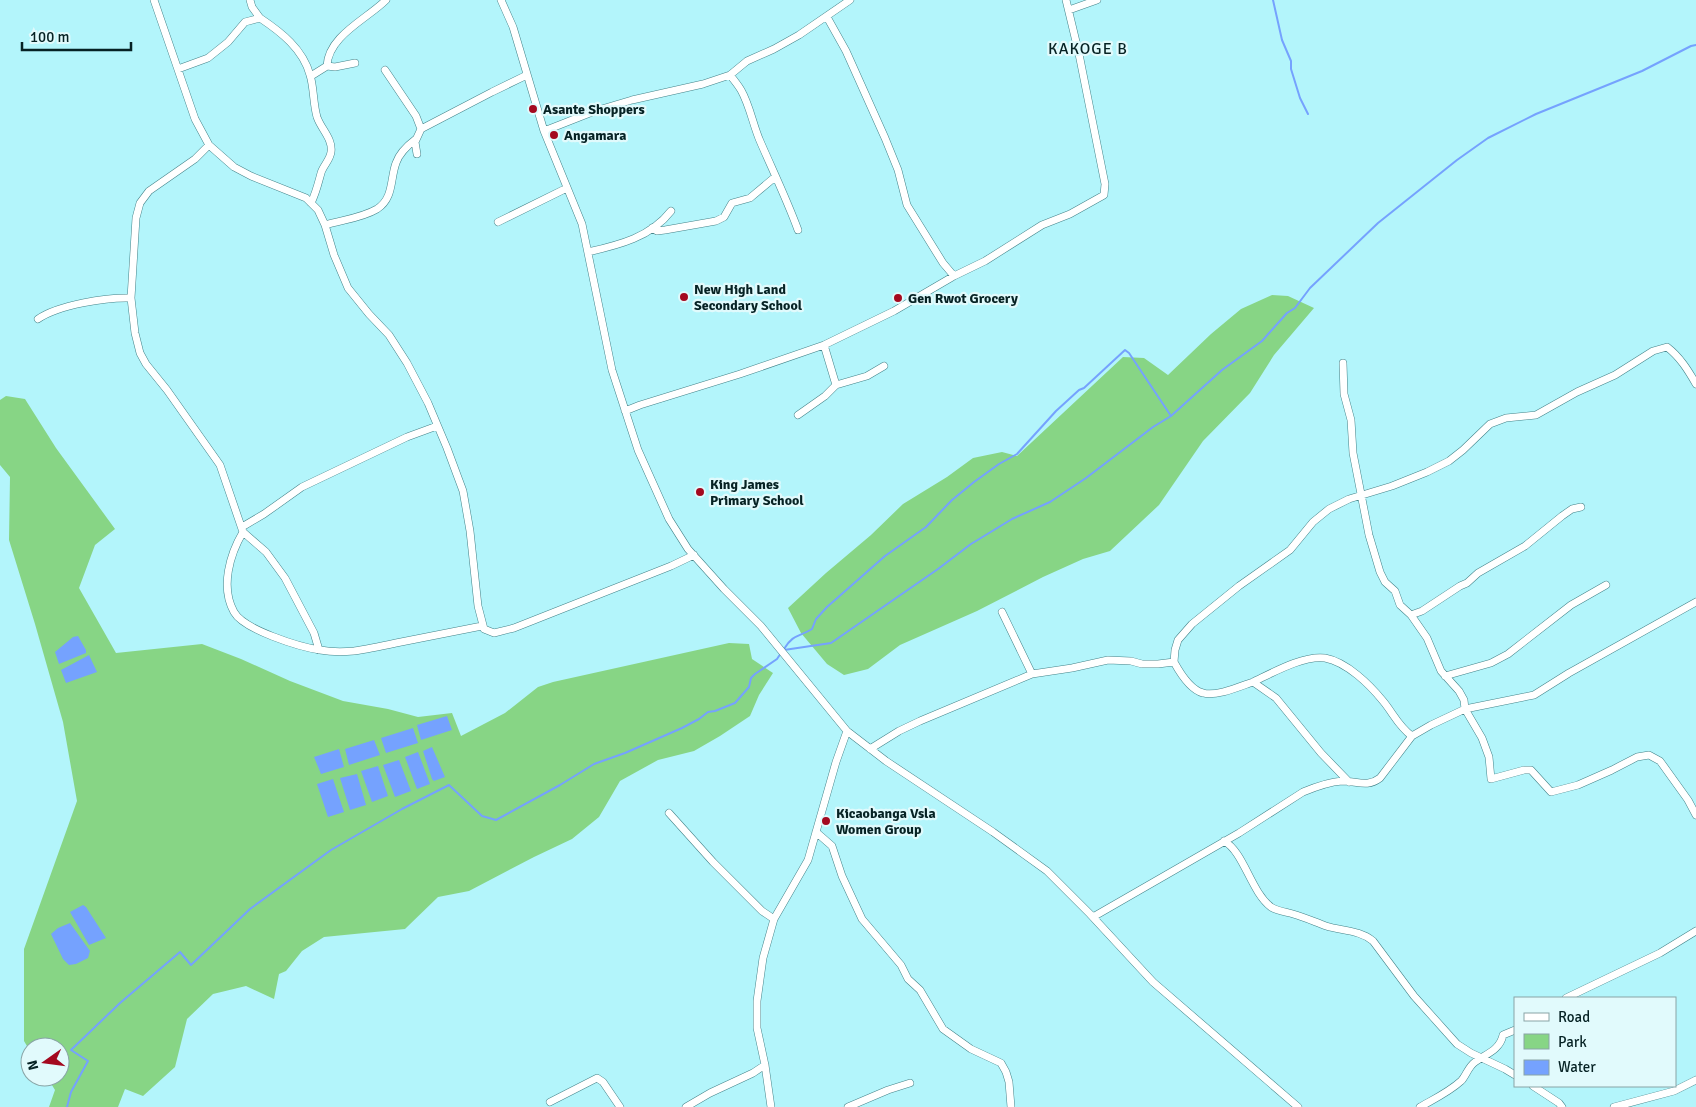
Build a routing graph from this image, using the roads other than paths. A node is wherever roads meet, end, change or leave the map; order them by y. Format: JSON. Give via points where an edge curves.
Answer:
{"nodes":[{"id":1,"x":154,"y":0,"type":"edge"},
{"id":2,"x":386,"y":0,"type":"edge"},
{"id":3,"x":501,"y":0,"type":"edge"},
{"id":4,"x":850,"y":0,"type":"edge"},
{"id":5,"x":1066,"y":0,"type":"edge"},
{"id":6,"x":1097,"y":0,"type":"edge"},
{"id":7,"x":251,"y":4,"type":"edge"},
{"id":8,"x":1069,"y":10,"type":"junction"},
{"id":9,"x":827,"y":17,"type":"junction"},
{"id":10,"x":260,"y":18,"type":"junction"},
{"id":11,"x":245,"y":22,"type":"junction"},
{"id":12,"x":355,"y":63,"type":"dead end"},
{"id":13,"x":327,"y":66,"type":"junction"},
{"id":14,"x":178,"y":69,"type":"junction"},
{"id":15,"x":385,"y":70,"type":"dead end"},
{"id":16,"x":528,"y":75,"type":"junction"},
{"id":17,"x":730,"y":75,"type":"junction"},
{"id":18,"x":311,"y":76,"type":"junction"},
{"id":19,"x":421,"y":129,"type":"junction"},
{"id":20,"x":544,"y":131,"type":"junction"},
{"id":21,"x":416,"y":139,"type":"junction"},
{"id":22,"x":208,"y":146,"type":"junction"},
{"id":23,"x":417,"y":154,"type":"dead end"},
{"id":24,"x":775,"y":177,"type":"junction"},
{"id":25,"x":567,"y":188,"type":"junction"},
{"id":26,"x":311,"y":203,"type":"junction"},
{"id":27,"x":671,"y":212,"type":"dead end"},
{"id":28,"x":498,"y":222,"type":"dead end"},
{"id":29,"x":325,"y":225,"type":"junction"},
{"id":30,"x":652,"y":228,"type":"junction"},
{"id":31,"x":798,"y":230,"type":"dead end"},
{"id":32,"x":588,"y":252,"type":"junction"},
{"id":33,"x":954,"y":276,"type":"junction"},
{"id":34,"x":131,"y":298,"type":"junction"},
{"id":35,"x":38,"y":318,"type":"dead end"},
{"id":36,"x":824,"y":346,"type":"junction"},
{"id":37,"x":1343,"y":363,"type":"dead end"},
{"id":38,"x":884,"y":366,"type":"dead end"},
{"id":39,"x":1696,"y":384,"type":"edge"},
{"id":40,"x":836,"y":385,"type":"junction"},
{"id":41,"x":626,"y":411,"type":"junction"},
{"id":42,"x":798,"y":415,"type":"dead end"},
{"id":43,"x":437,"y":426,"type":"junction"},
{"id":44,"x":1362,"y":496,"type":"junction"},
{"id":45,"x":1581,"y":507,"type":"dead end"},
{"id":46,"x":242,"y":529,"type":"junction"},
{"id":47,"x":694,"y":555,"type":"junction"},
{"id":48,"x":1606,"y":585,"type":"dead end"},
{"id":49,"x":1696,"y":602,"type":"edge"},
{"id":50,"x":1002,"y":612,"type":"dead end"},
{"id":51,"x":1411,"y":615,"type":"junction"},
{"id":52,"x":482,"y":626,"type":"junction"},
{"id":53,"x":318,"y":650,"type":"junction"},
{"id":54,"x":1174,"y":662,"type":"junction"},
{"id":55,"x":1032,"y":674,"type":"junction"},
{"id":56,"x":1445,"y":676,"type":"junction"},
{"id":57,"x":1253,"y":682,"type":"junction"},
{"id":58,"x":1465,"y":709,"type":"junction"},
{"id":59,"x":847,"y":732,"type":"junction"},
{"id":60,"x":1412,"y":736,"type":"junction"},
{"id":61,"x":870,"y":749,"type":"junction"},
{"id":62,"x":1349,"y":782,"type":"junction"},
{"id":63,"x":669,"y":813,"type":"dead end"},
{"id":64,"x":1696,"y":815,"type":"edge"},
{"id":65,"x":816,"y":832,"type":"junction"},
{"id":66,"x":1224,"y":841,"type":"junction"},
{"id":67,"x":1093,"y":917,"type":"junction"},
{"id":68,"x":774,"y":919,"type":"junction"},
{"id":69,"x":1696,"y":931,"type":"edge"},
{"id":70,"x":1568,"y":997,"type":"edge"},
{"id":71,"x":1514,"y":1030,"type":"edge"},
{"id":72,"x":1482,"y":1058,"type":"junction"},
{"id":73,"x":765,"y":1065,"type":"junction"},
{"id":74,"x":1514,"y":1074,"type":"edge"},
{"id":75,"x":1696,"y":1080,"type":"edge"},
{"id":76,"x":910,"y":1083,"type":"dead end"},
{"id":77,"x":1535,"y":1087,"type":"edge"},
{"id":78,"x":550,"y":1102,"type":"dead end"},
{"id":79,"x":620,"y":1107,"type":"edge"},
{"id":80,"x":686,"y":1107,"type":"edge"},
{"id":81,"x":771,"y":1107,"type":"edge"},
{"id":82,"x":848,"y":1107,"type":"edge"},
{"id":83,"x":1011,"y":1107,"type":"edge"},
{"id":84,"x":1298,"y":1107,"type":"edge"},
{"id":85,"x":1420,"y":1107,"type":"edge"},
{"id":86,"x":1562,"y":1107,"type":"edge"},
{"id":87,"x":1614,"y":1107,"type":"edge"}],
"edges":[{"from":1,"to":14,"type":"street"},
{"from":2,"to":13,"type":"street","via":[[334,44]]},
{"from":3,"to":16,"type":"street"},
{"from":4,"to":9,"type":"street"},
{"from":5,"to":8,"type":"street"},
{"from":6,"to":8,"type":"street"},
{"from":7,"to":10,"type":"street"},
{"from":7,"to":11,"type":"street"},
{"from":8,"to":33,"type":"street","via":[[1106,184],[1104,195],[1042,225],[985,261]]},
{"from":9,"to":17,"type":"street","via":[[747,61]]},
{"from":9,"to":33,"type":"street","via":[[885,138],[907,205]]},
{"from":10,"to":11,"type":"street"},
{"from":10,"to":18,"type":"street","via":[[290,41]]},
{"from":11,"to":14,"type":"street","via":[[208,58]]},
{"from":12,"to":13,"type":"street"},
{"from":13,"to":18,"type":"street"},
{"from":14,"to":22,"type":"street"},
{"from":15,"to":19,"type":"street","via":[[416,116]]},
{"from":16,"to":19,"type":"street"},
{"from":16,"to":20,"type":"street"},
{"from":17,"to":20,"type":"street","via":[[623,103]]},
{"from":17,"to":24,"type":"street","via":[[746,100]]},
{"from":18,"to":26,"type":"street","via":[[317,116],[331,149]]},
{"from":19,"to":21,"type":"street"},
{"from":20,"to":25,"type":"street"},
{"from":21,"to":23,"type":"street"},
{"from":21,"to":29,"type":"street","via":[[396,162],[385,202],[367,213]]},
{"from":22,"to":26,"type":"street","via":[[234,167]]},
{"from":22,"to":34,"type":"street","via":[[149,191],[140,203],[136,218]]},
{"from":24,"to":30,"type":"street","via":[[750,198],[732,203],[724,217],[716,221],[657,231]]},
{"from":24,"to":31,"type":"street"},
{"from":25,"to":28,"type":"street"},
{"from":25,"to":32,"type":"street","via":[[582,224]]},
{"from":26,"to":29,"type":"street"},
{"from":27,"to":30,"type":"street"},
{"from":29,"to":43,"type":"street","via":[[346,283],[408,363]]},
{"from":30,"to":32,"type":"street","via":[[644,235]]},
{"from":32,"to":41,"type":"street","via":[[610,360]]},
{"from":33,"to":36,"type":"street"},
{"from":34,"to":35,"type":"street","via":[[85,302]]},
{"from":34,"to":46,"type":"street","via":[[135,333],[143,360],[220,465]]},
{"from":36,"to":40,"type":"street"},
{"from":36,"to":41,"type":"street"},
{"from":37,"to":44,"type":"street","via":[[1344,394]]},
{"from":38,"to":40,"type":"street","via":[[867,376]]},
{"from":39,"to":44,"type":"street","via":[[1689,371],[1667,347],[1652,351],[1615,375],[1536,415],[1506,418],[1490,424],[1449,460],[1413,478]]},
{"from":40,"to":42,"type":"street"},
{"from":41,"to":47,"type":"street","via":[[638,450],[669,519]]},
{"from":43,"to":46,"type":"street","via":[[302,487]]},
{"from":43,"to":52,"type":"street","via":[[465,498]]},
{"from":44,"to":51,"type":"street","via":[[1380,572],[1395,591],[1400,605]]},
{"from":44,"to":54,"type":"street","via":[[1329,509],[1313,522],[1290,550],[1196,620],[1178,640]]},
{"from":45,"to":51,"type":"street","via":[[1572,509],[1526,546],[1478,573],[1468,583]]},
{"from":46,"to":53,"type":"street","via":[[266,552],[285,578],[314,633]]},
{"from":46,"to":53,"type":"street","via":[[227,586],[234,613],[264,632]]},
{"from":47,"to":52,"type":"street","via":[[514,628],[494,633]]},
{"from":47,"to":59,"type":"street","via":[[761,626]]},
{"from":48,"to":56,"type":"street","via":[[1571,605],[1508,654],[1490,663]]},
{"from":49,"to":58,"type":"street","via":[[1534,695]]},
{"from":50,"to":55,"type":"street"},
{"from":51,"to":56,"type":"street","via":[[1427,638]]},
{"from":52,"to":53,"type":"street","via":[[354,651]]},
{"from":54,"to":55,"type":"street","via":[[1142,664],[1108,660]]},
{"from":54,"to":57,"type":"street","via":[[1204,694]]},
{"from":55,"to":61,"type":"street","via":[[899,730]]},
{"from":56,"to":58,"type":"street","via":[[1459,691]]},
{"from":57,"to":60,"type":"street","via":[[1302,661],[1326,658],[1357,674]]},
{"from":57,"to":62,"type":"street","via":[[1276,698]]},
{"from":58,"to":60,"type":"street"},
{"from":58,"to":64,"type":"street","via":[[1482,738],[1491,779],[1531,770],[1550,792],[1578,785],[1637,757],[1649,755],[1660,761]]},
{"from":59,"to":61,"type":"street"},
{"from":59,"to":65,"type":"street"},
{"from":60,"to":62,"type":"street","via":[[1374,783]]},
{"from":61,"to":67,"type":"street","via":[[1047,871]]},
{"from":62,"to":66,"type":"street","via":[[1340,781],[1303,792]]},
{"from":63,"to":68,"type":"street","via":[[712,862]]},
{"from":65,"to":68,"type":"street","via":[[808,860]]},
{"from":65,"to":83,"type":"street","via":[[832,846],[862,919],[901,964],[943,1029],[971,1049],[1001,1063],[1010,1082]]},
{"from":66,"to":67,"type":"street"},
{"from":66,"to":72,"type":"street","via":[[1234,850],[1261,896],[1272,908],[1368,937],[1457,1044]]},
{"from":67,"to":84,"type":"street","via":[[1153,982]]},
{"from":68,"to":73,"type":"street","via":[[756,1001],[757,1028]]},
{"from":69,"to":70,"type":"street","via":[[1660,953]]},
{"from":71,"to":72,"type":"street","via":[[1502,1036],[1496,1048]]},
{"from":72,"to":74,"type":"street"},
{"from":72,"to":85,"type":"street","via":[[1452,1088]]},
{"from":73,"to":80,"type":"street"},
{"from":73,"to":81,"type":"street"},
{"from":75,"to":87,"type":"street","via":[[1674,1090]]},
{"from":76,"to":82,"type":"street"},
{"from":77,"to":86,"type":"street"},
{"from":78,"to":79,"type":"street","via":[[597,1078],[602,1080]]}]}
